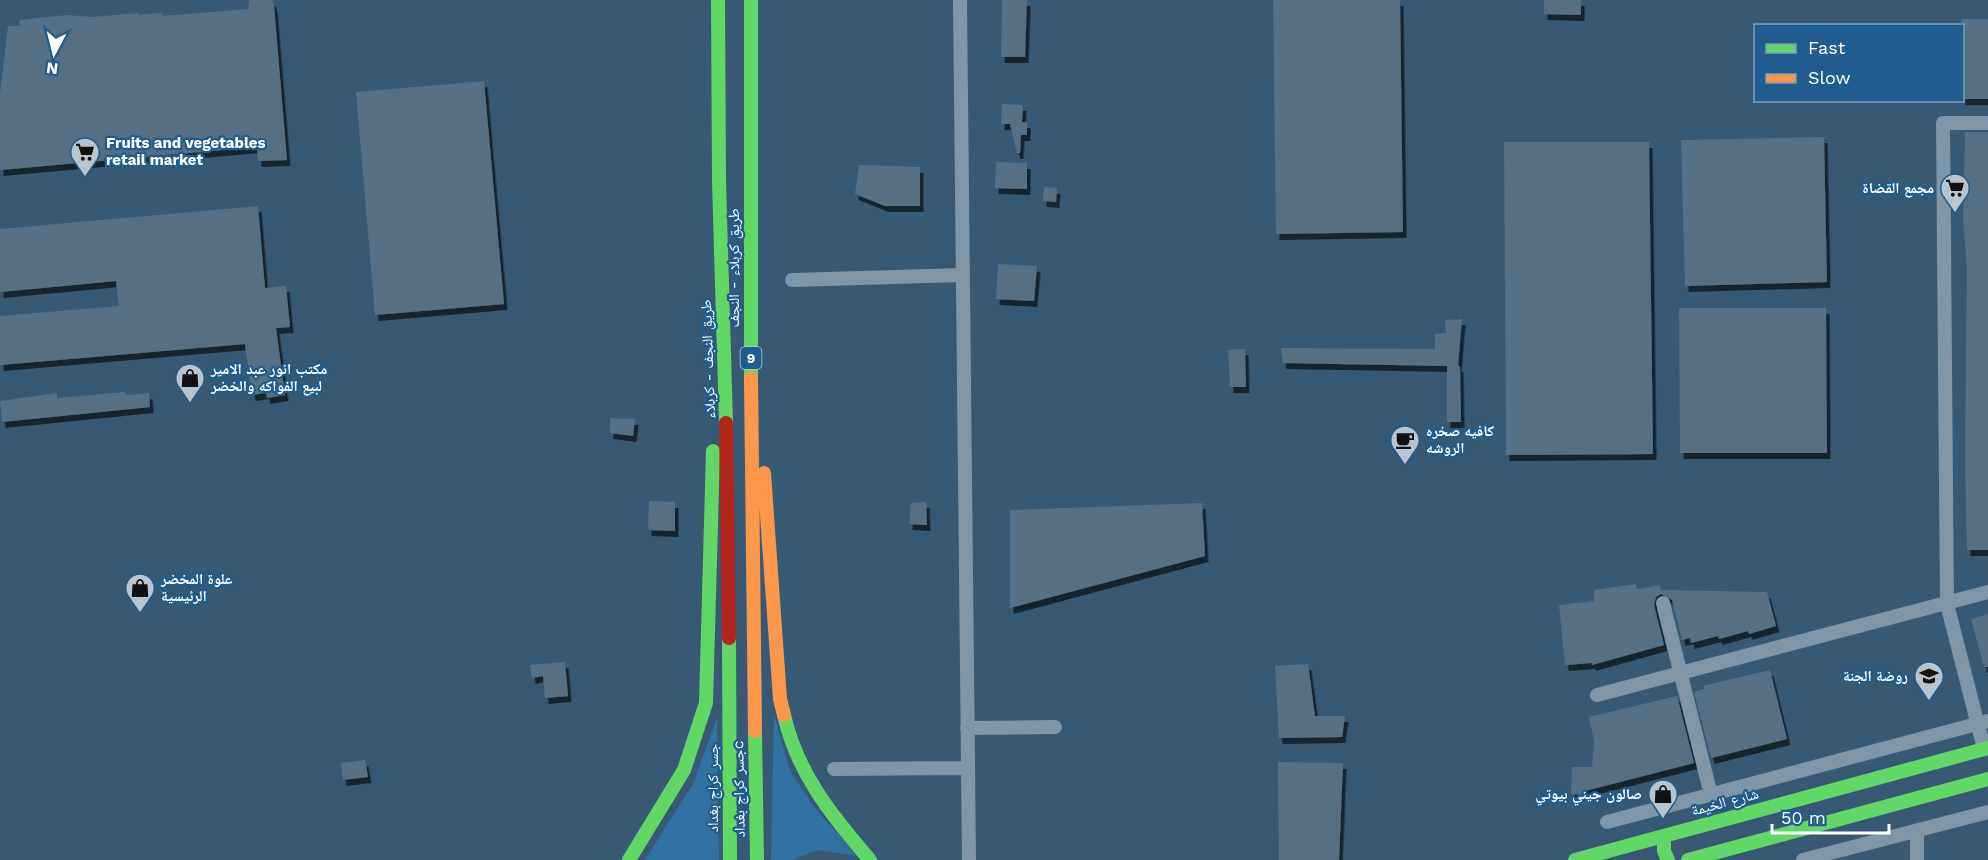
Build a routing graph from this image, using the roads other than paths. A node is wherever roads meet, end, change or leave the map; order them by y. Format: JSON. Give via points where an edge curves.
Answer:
{"nodes":[{"id":1,"x":718,"y":0,"type":"edge"},
{"id":2,"x":751,"y":0,"type":"edge"},
{"id":3,"x":960,"y":0,"type":"edge"},
{"id":4,"x":1988,"y":123,"type":"edge"},
{"id":5,"x":962,"y":275,"type":"junction"},
{"id":6,"x":792,"y":280,"type":"dead end"},
{"id":7,"x":723,"y":332,"type":"junction"},
{"id":8,"x":751,"y":332,"type":"junction"},
{"id":9,"x":1988,"y":592,"type":"edge"},
{"id":10,"x":1663,"y":603,"type":"dead end"},
{"id":11,"x":1947,"y":604,"type":"junction"},
{"id":12,"x":1680,"y":671,"type":"junction"},
{"id":13,"x":1597,"y":695,"type":"dead end"},
{"id":14,"x":729,"y":717,"type":"joint"},
{"id":15,"x":754,"y":717,"type":"joint"},
{"id":16,"x":1982,"y":722,"type":"edge"},
{"id":17,"x":1055,"y":727,"type":"dead end"},
{"id":18,"x":967,"y":728,"type":"junction"},
{"id":19,"x":1986,"y":749,"type":"edge"},
{"id":20,"x":968,"y":768,"type":"junction"},
{"id":21,"x":834,"y":769,"type":"dead end"},
{"id":22,"x":1988,"y":779,"type":"edge"},
{"id":23,"x":1711,"y":795,"type":"junction"},
{"id":24,"x":1988,"y":812,"type":"edge"},
{"id":25,"x":1607,"y":822,"type":"dead end"},
{"id":26,"x":1917,"y":831,"type":"junction"},
{"id":27,"x":1664,"y":836,"type":"junction"},
{"id":28,"x":1807,"y":859,"type":"edge"},
{"id":29,"x":629,"y":860,"type":"edge"},
{"id":30,"x":730,"y":860,"type":"edge"},
{"id":31,"x":757,"y":860,"type":"edge"},
{"id":32,"x":870,"y":860,"type":"edge"},
{"id":33,"x":969,"y":860,"type":"edge"},
{"id":34,"x":1575,"y":860,"type":"edge"},
{"id":35,"x":1668,"y":860,"type":"edge"},
{"id":36,"x":1688,"y":860,"type":"edge"},
{"id":37,"x":1917,"y":860,"type":"edge"}],
"edges":[{"from":1,"to":7,"type":"main road","name":"طريق النجف - کربلاء","number":"9"},
{"from":2,"to":8,"type":"main road","name":"طريق کربلاء - النجف","number":"9"},
{"from":3,"to":5,"type":"street"},
{"from":4,"to":11,"type":"street","via":[[1942,123]]},
{"from":5,"to":6,"type":"street"},
{"from":5,"to":18,"type":"street"},
{"from":7,"to":14,"type":"main road","name":"طريق النجف - کربلاء","number":"9"},
{"from":7,"to":29,"type":"main road","via":[[711,472],[706,703],[684,770]]},
{"from":8,"to":15,"type":"main road","name":"طريق کربلاء - النجف","number":"9"},
{"from":8,"to":32,"type":"main road","via":[[784,717],[803,774],[826,810]]},
{"from":9,"to":11,"type":"street"},
{"from":10,"to":12,"type":"street"},
{"from":11,"to":12,"type":"street"},
{"from":11,"to":16,"type":"street"},
{"from":12,"to":13,"type":"street"},
{"from":12,"to":23,"type":"street"},
{"from":14,"to":30,"type":"main road","name":"جسر كراج بغداد","number":"9"},
{"from":15,"to":31,"type":"main road","name":"جسر كراج بغدادc","number":"9"},
{"from":16,"to":19,"type":"street"},
{"from":16,"to":23,"type":"street"},
{"from":17,"to":18,"type":"street"},
{"from":18,"to":20,"type":"street"},
{"from":19,"to":27,"type":"main road","name":"شارع الخيمة"},
{"from":20,"to":21,"type":"street"},
{"from":20,"to":33,"type":"street"},
{"from":22,"to":36,"type":"main road"},
{"from":23,"to":25,"type":"street"},
{"from":24,"to":26,"type":"street"},
{"from":26,"to":28,"type":"street"},
{"from":26,"to":37,"type":"street"},
{"from":27,"to":34,"type":"main road","name":"شارع الخيمة"},
{"from":27,"to":35,"type":"main road"}]}
